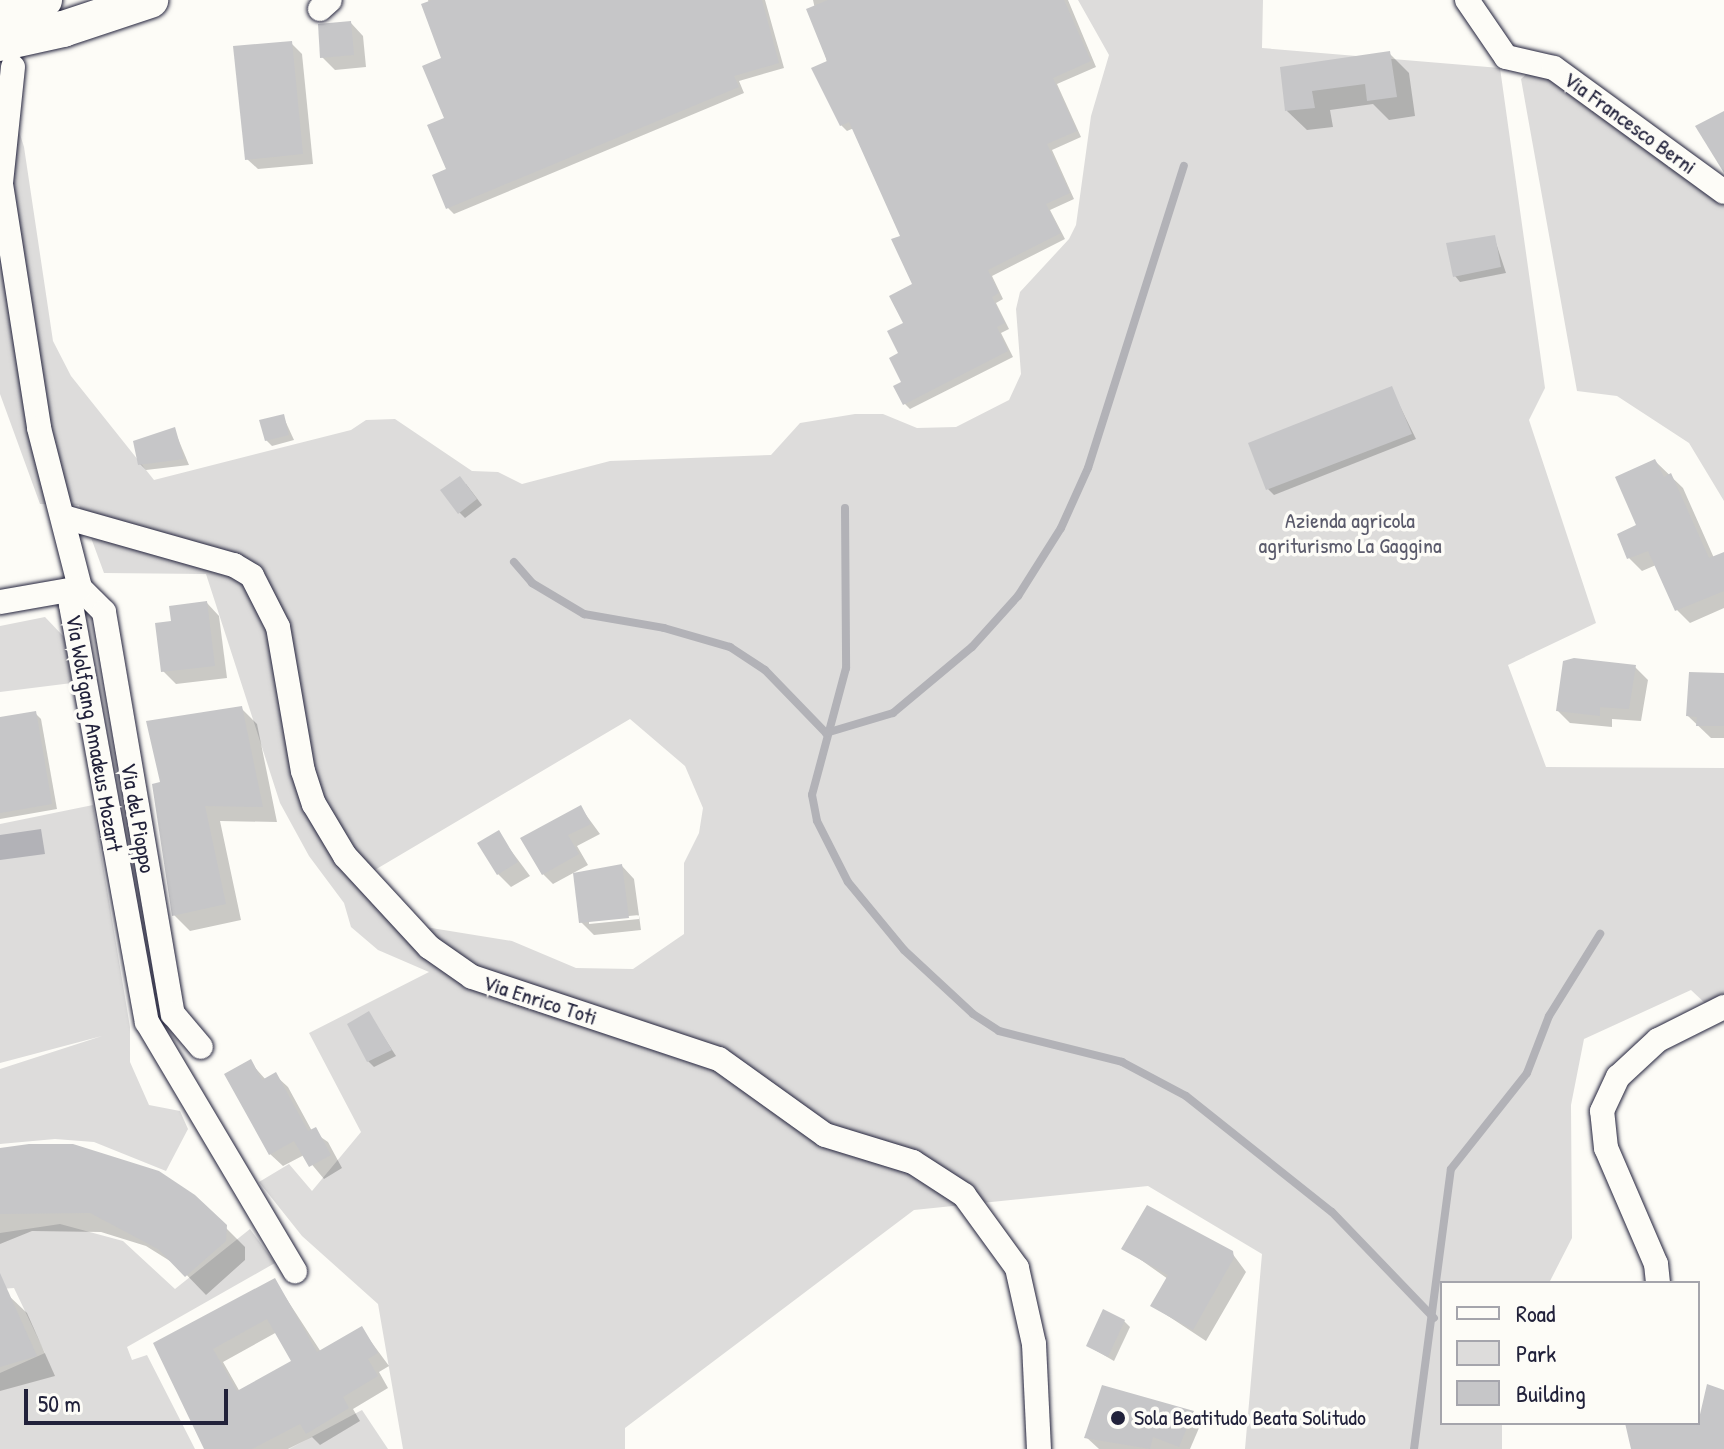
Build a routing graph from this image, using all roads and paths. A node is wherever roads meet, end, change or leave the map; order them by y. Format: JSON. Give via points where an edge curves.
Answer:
{"nodes":[{"id":1,"x":44,"y":0,"type":"edge"},
{"id":2,"x":150,"y":0,"type":"edge"},
{"id":3,"x":1467,"y":0,"type":"edge"},
{"id":4,"x":0,"y":9,"type":"edge"},
{"id":5,"x":6,"y":55,"type":"edge"},
{"id":6,"x":1724,"y":192,"type":"edge"},
{"id":7,"x":64,"y":517,"type":"junction"},
{"id":8,"x":80,"y":588,"type":"junction"},
{"id":9,"x":0,"y":602,"type":"edge"},
{"id":10,"x":1724,"y":1007,"type":"edge"},
{"id":11,"x":201,"y":1047,"type":"dead end"},
{"id":12,"x":295,"y":1271,"type":"dead end"},
{"id":13,"x":1658,"y":1281,"type":"edge"},
{"id":14,"x":1039,"y":1449,"type":"edge"}],
"edges":[{"from":1,"to":4,"type":"street"},
{"from":2,"to":5,"type":"street"},
{"from":3,"to":6,"type":"street","name":"Via Francesco Berni","via":[[1506,57],[1554,68]]},
{"from":5,"to":7,"type":"street","name":"Via Wolfgang Amadeus Mozart","via":[[1,184],[39,428]]},
{"from":7,"to":8,"type":"street","name":"Via Wolfgang Amadeus Mozart"},
{"from":7,"to":14,"type":"street","name":"Via Enrico Toti","via":[[234,565],[252,576],[278,627],[303,771],[314,804],[345,856],[429,947],[472,977],[719,1059],[825,1135],[913,1162],[964,1195],[1017,1268],[1034,1344]]},
{"from":8,"to":9,"type":"street"},
{"from":8,"to":11,"type":"street","name":"Via del Pioppo","via":[[104,612],[173,1014]]},
{"from":8,"to":12,"type":"street","name":"Via Wolfgang Amadeus Mozart","via":[[71,605],[147,1022]]},
{"from":10,"to":13,"type":"street","via":[[1658,1040],[1618,1077],[1602,1111],[1606,1148],[1656,1264]]}]}
